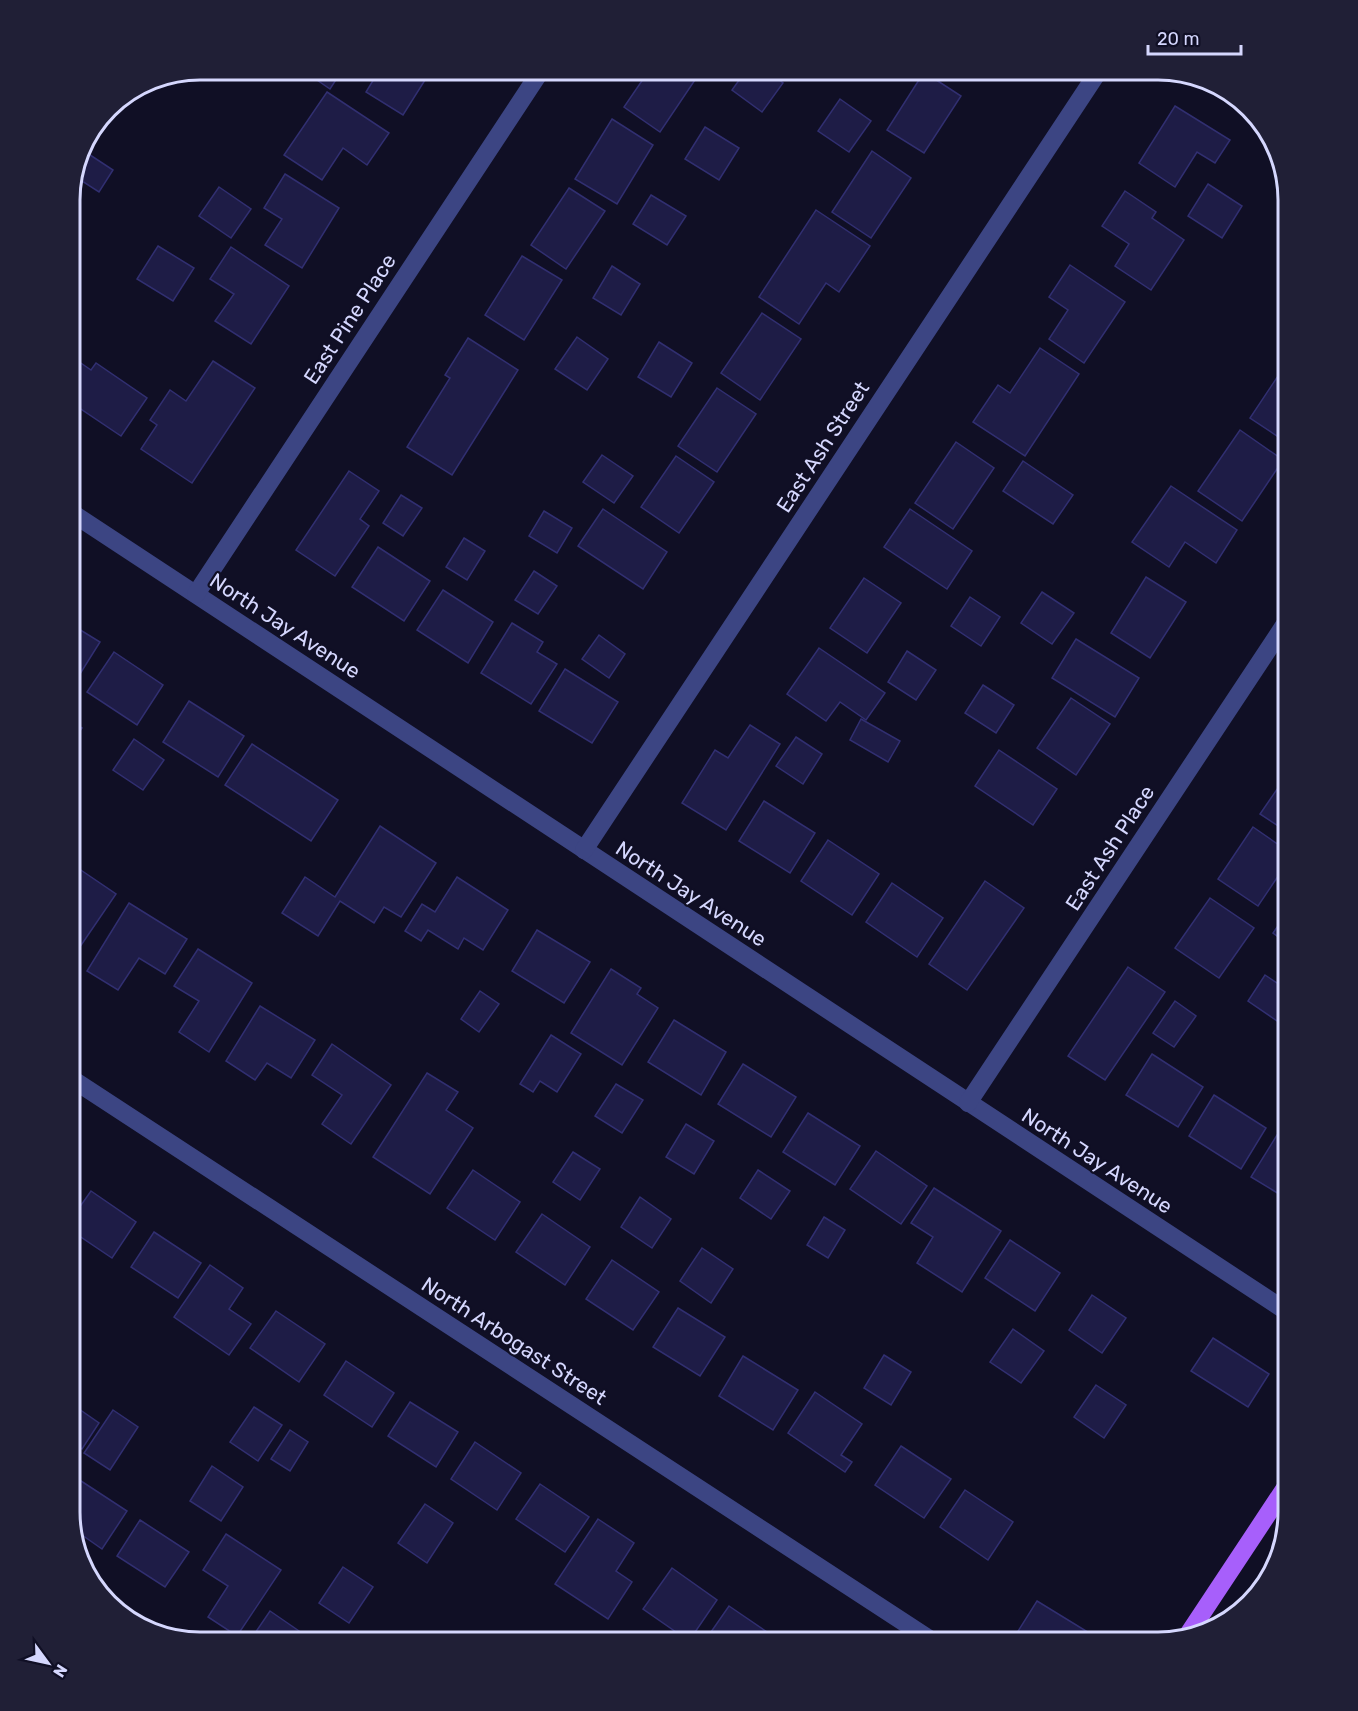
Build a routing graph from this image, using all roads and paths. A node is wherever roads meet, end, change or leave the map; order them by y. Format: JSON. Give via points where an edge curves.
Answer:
{"nodes":[{"id":1,"x":535,"y":80,"type":"edge"},
{"id":2,"x":1093,"y":80,"type":"edge"},
{"id":3,"x":80,"y":518,"type":"edge"},
{"id":4,"x":196,"y":594,"type":"junction"},
{"id":5,"x":1278,"y":635,"type":"edge"},
{"id":6,"x":584,"y":850,"type":"junction"},
{"id":7,"x":80,"y":1084,"type":"edge"},
{"id":8,"x":968,"y":1103,"type":"junction"},
{"id":9,"x":1278,"y":1306,"type":"edge"},
{"id":10,"x":1278,"y":1499,"type":"edge"},
{"id":11,"x":1194,"y":1626,"type":"edge"},
{"id":12,"x":919,"y":1632,"type":"edge"}],
"edges":[{"from":1,"to":4,"type":"street","name":"East Pine Place"},
{"from":2,"to":6,"type":"street","name":"East Ash Street"},
{"from":3,"to":4,"type":"street","name":"North Jay Avenue"},
{"from":4,"to":6,"type":"street","name":"North Jay Avenue"},
{"from":5,"to":8,"type":"street","name":"East Ash Place"},
{"from":6,"to":8,"type":"street","name":"North Jay Avenue"},
{"from":7,"to":12,"type":"street","name":"North Arbogast Street"},
{"from":8,"to":9,"type":"street","name":"North Jay Avenue"},
{"from":10,"to":11,"type":"main road"}]}
